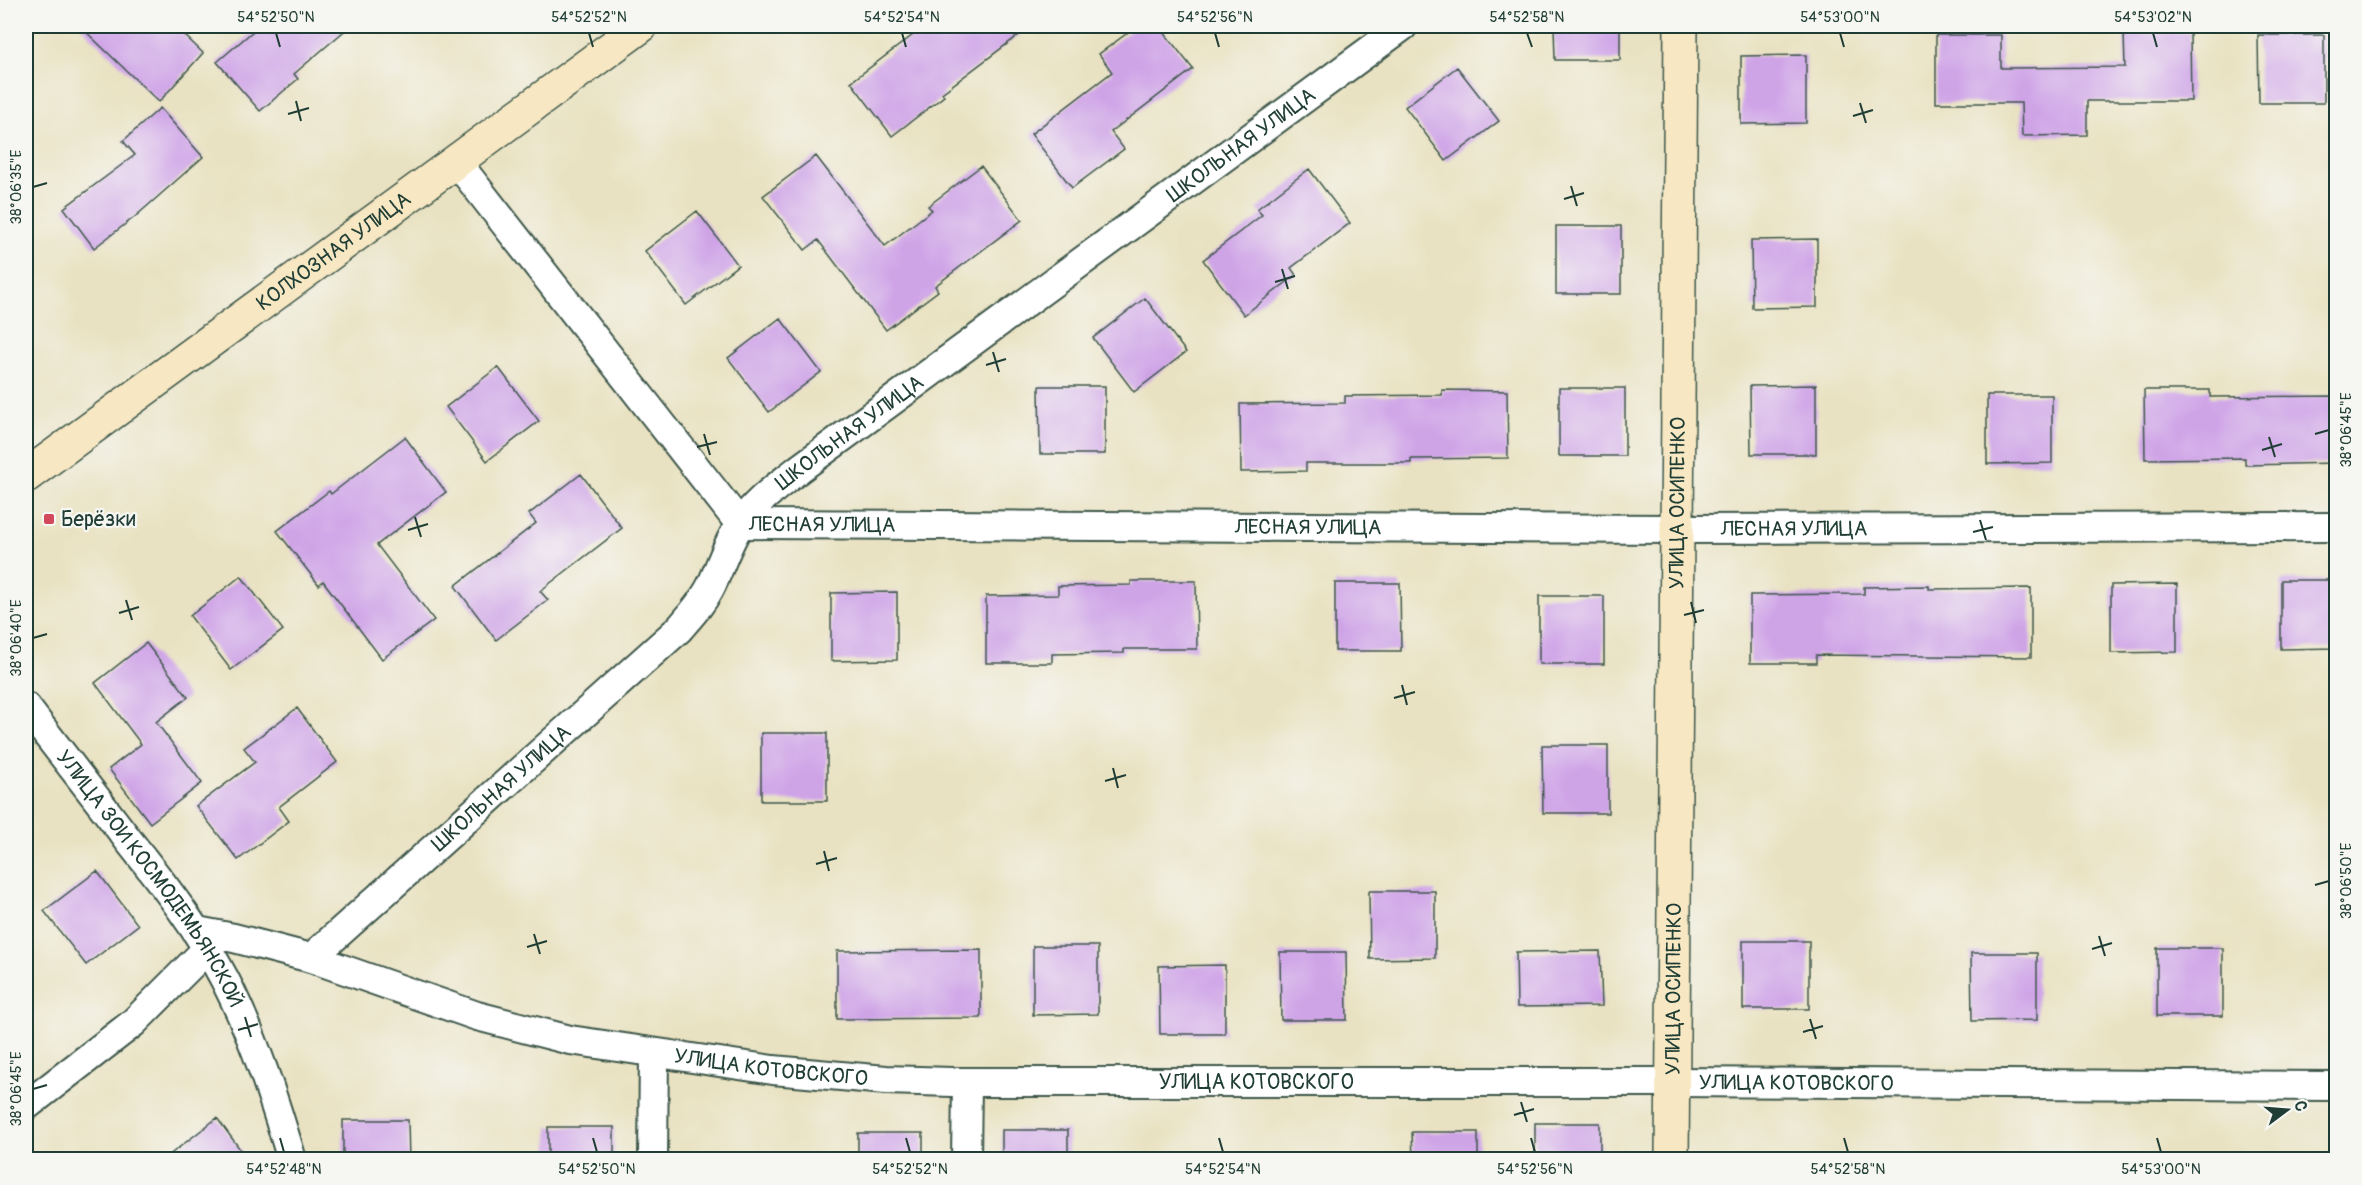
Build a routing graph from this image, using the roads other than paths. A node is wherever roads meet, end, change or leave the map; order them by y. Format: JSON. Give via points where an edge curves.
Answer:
{"nodes":[{"id":1,"x":641,"y":26,"type":"edge"},
{"id":2,"x":1403,"y":26,"type":"edge"},
{"id":3,"x":1681,"y":26,"type":"edge"},
{"id":4,"x":456,"y":161,"type":"junction"},
{"id":5,"x":26,"y":476,"type":"edge"},
{"id":6,"x":740,"y":524,"type":"junction"},
{"id":7,"x":2337,"y":527,"type":"edge"},
{"id":8,"x":1676,"y":529,"type":"junction"},
{"id":9,"x":26,"y":707,"type":"edge"},
{"id":10,"x":202,"y":940,"type":"junction"},
{"id":11,"x":311,"y":958,"type":"junction"},
{"id":12,"x":654,"y":1053,"type":"junction"},
{"id":13,"x":967,"y":1082,"type":"junction"},
{"id":14,"x":1673,"y":1082,"type":"junction"},
{"id":15,"x":2337,"y":1086,"type":"edge"},
{"id":16,"x":26,"y":1106,"type":"edge"},
{"id":17,"x":292,"y":1160,"type":"edge"},
{"id":18,"x":653,"y":1160,"type":"edge"},
{"id":19,"x":966,"y":1160,"type":"edge"},
{"id":20,"x":1672,"y":1160,"type":"edge"}],
"edges":[{"from":1,"to":4,"type":"street","name":"КОЛХОЗНАЯ УЛИЦА"},
{"from":2,"to":6,"type":"street","name":"ШКОЛЬНАЯ УЛИЦА","via":[[800,469],[761,500]]},
{"from":3,"to":8,"type":"street","name":"УЛИЦА ОСИПЕНКО"},
{"from":4,"to":5,"type":"street","name":"КОЛХОЗНАЯ УЛИЦА"},
{"from":4,"to":6,"type":"street","name":"ЛЕСНАЯ УЛИЦА"},
{"from":6,"to":8,"type":"street","name":"ЛЕСНАЯ УЛИЦА"},
{"from":6,"to":11,"type":"street","name":"ШКОЛЬНАЯ УЛИЦА","via":[[712,585],[679,629]]},
{"from":7,"to":8,"type":"street","name":"ЛЕСНАЯ УЛИЦА"},
{"from":8,"to":14,"type":"street","name":"УЛИЦА ОСИПЕНКО"},
{"from":9,"to":10,"type":"street","name":"УЛИЦА ЗОИ КОСМОДЕМЬЯНСКОЙ"},
{"from":10,"to":11,"type":"street","name":"УЛИЦА КОТОВСКОГО","via":[[234,938]]},
{"from":10,"to":16,"type":"street","via":[[133,1023]]},
{"from":10,"to":17,"type":"street","name":"УЛИЦА ЗОИ КОСМОДЕМЬЯНСКОЙ","via":[[250,1036]]},
{"from":11,"to":12,"type":"street","name":"УЛИЦА КОТОВСКОГО","via":[[522,1029]]},
{"from":12,"to":13,"type":"street","name":"УЛИЦА КОТОВСКОГО","via":[[828,1076]]},
{"from":12,"to":18,"type":"street"},
{"from":13,"to":14,"type":"street","name":"УЛИЦА КОТОВСКОГО"},
{"from":13,"to":19,"type":"street"},
{"from":14,"to":15,"type":"street","name":"УЛИЦА КОТОВСКОГО"},
{"from":14,"to":20,"type":"street","name":"УЛИЦА ОСИПЕНКО"}]}
